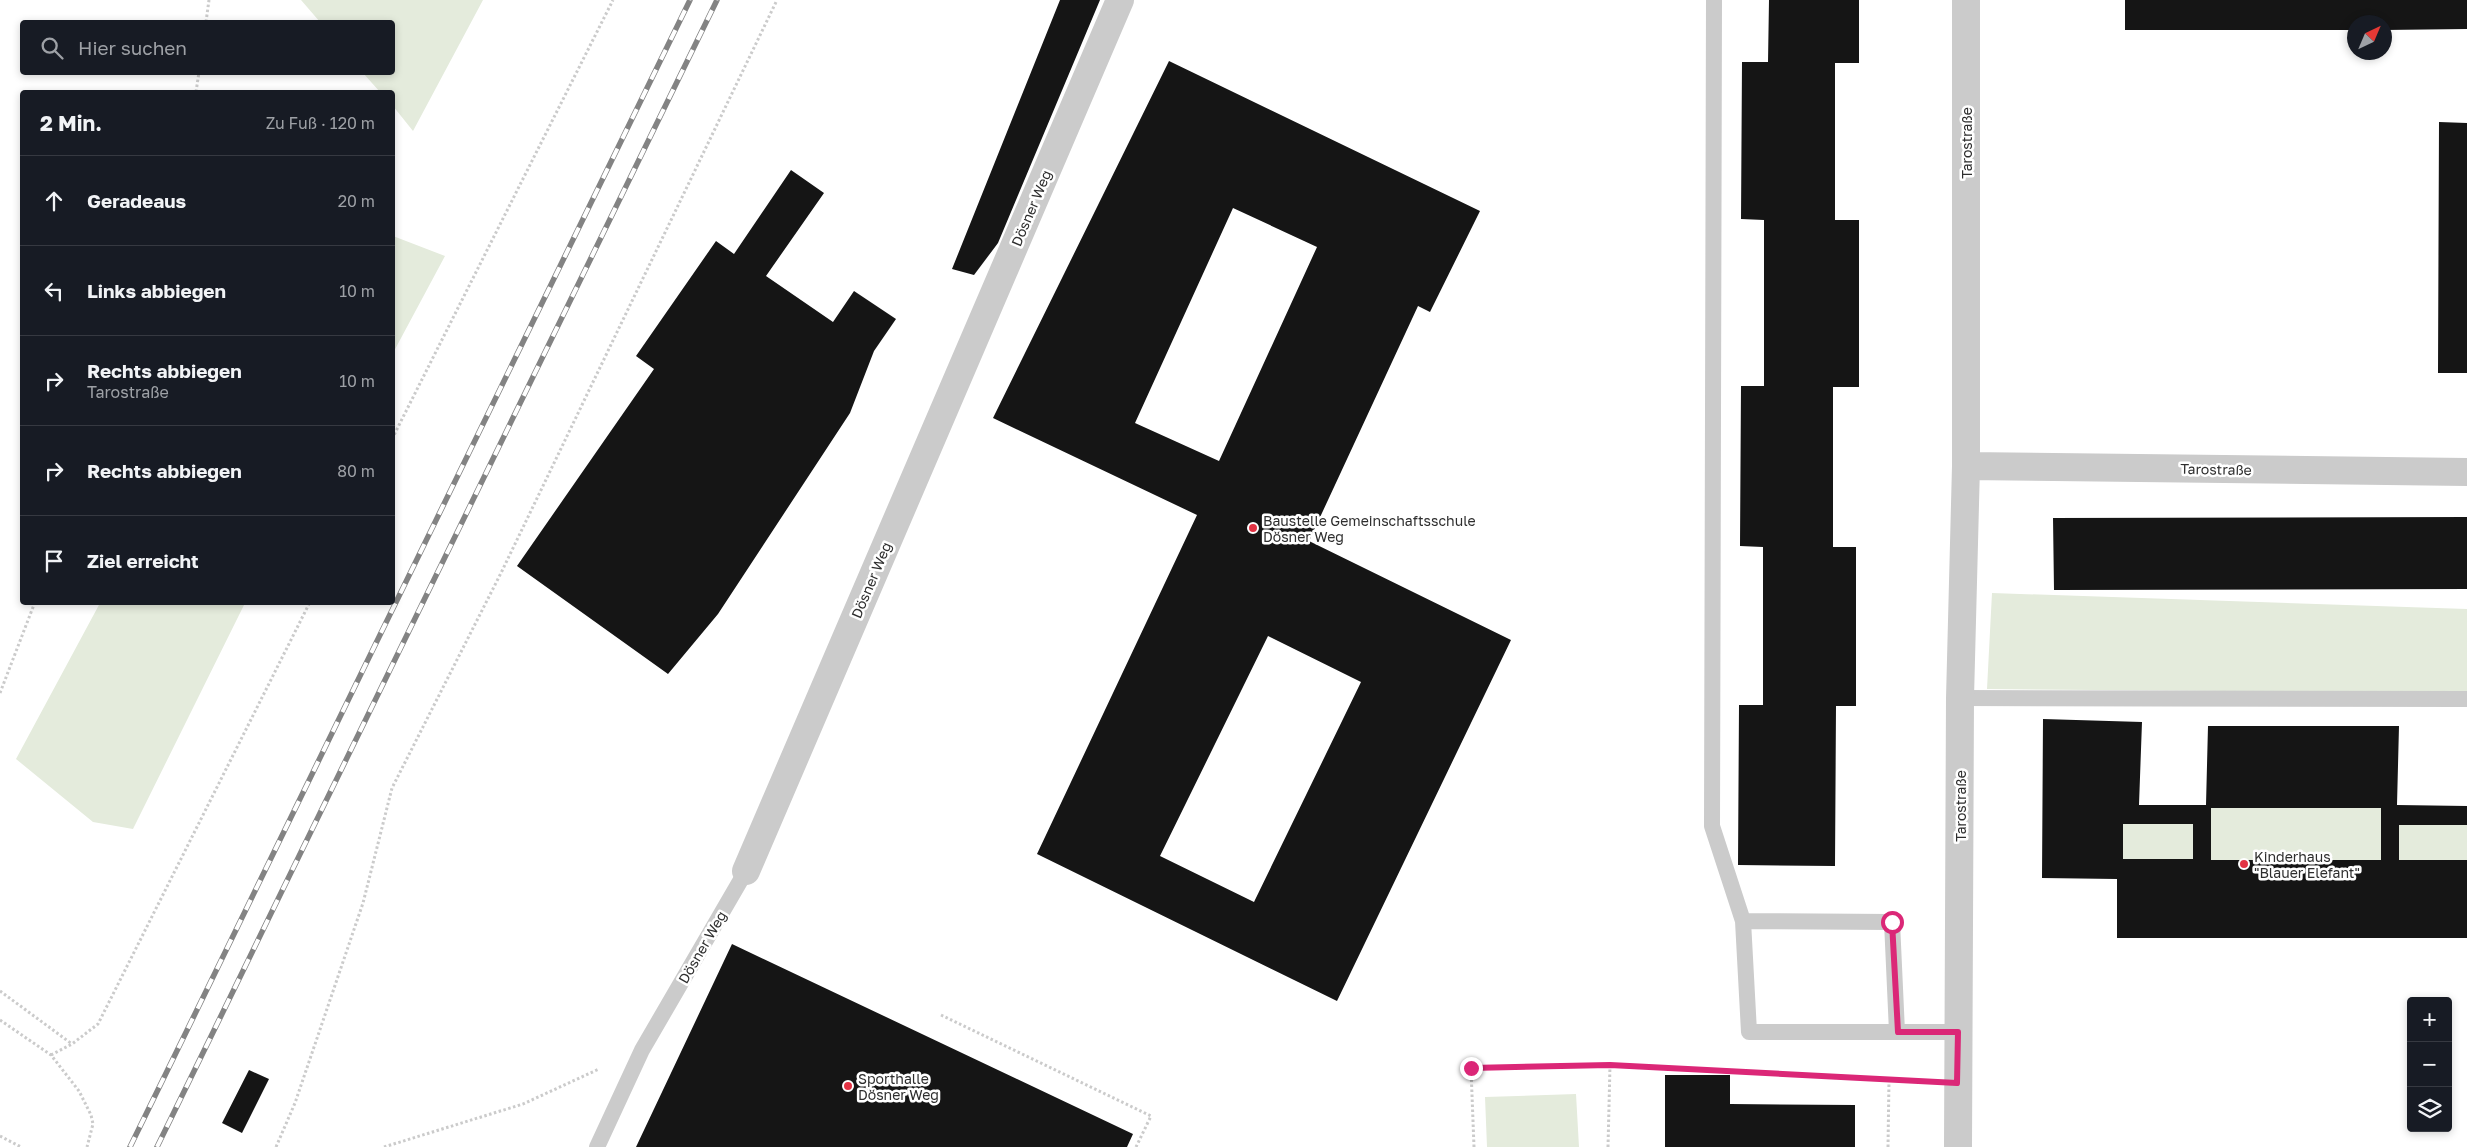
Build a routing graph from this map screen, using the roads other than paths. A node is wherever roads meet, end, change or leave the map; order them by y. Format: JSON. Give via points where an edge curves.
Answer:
{"nodes":[{"id":1,"x":1120,"y":0,"type":"edge"},
{"id":2,"x":1714,"y":0,"type":"edge"},
{"id":3,"x":1966,"y":0,"type":"edge"},
{"id":4,"x":1966,"y":466,"type":"junction"},
{"id":5,"x":2467,"y":472,"type":"edge"},
{"id":6,"x":1960,"y":698,"type":"junction"},
{"id":7,"x":2467,"y":699,"type":"edge"},
{"id":8,"x":746,"y":872,"type":"joint"},
{"id":9,"x":1743,"y":921,"type":"junction"},
{"id":10,"x":1898,"y":1032,"type":"junction"},
{"id":11,"x":1958,"y":1032,"type":"junction"},
{"id":12,"x":597,"y":1147,"type":"edge"},
{"id":13,"x":1958,"y":1147,"type":"edge"}],
"edges":[{"from":1,"to":8,"type":"street","name":"Dösner Weg"},
{"from":2,"to":9,"type":"lane","via":[[1712,826]]},
{"from":3,"to":4,"type":"street","name":"Tarostraße"},
{"from":4,"to":5,"type":"street","name":"Tarostraße"},
{"from":4,"to":6,"type":"street","name":"Tarostraße"},
{"from":6,"to":7,"type":"lane"},
{"from":6,"to":11,"type":"street","name":"Tarostraße"},
{"from":8,"to":12,"type":"lane","name":"Dösner Weg","via":[[642,1050]]},
{"from":9,"to":10,"type":"lane","via":[[1892,922]]},
{"from":9,"to":10,"type":"lane","via":[[1749,1032]]},
{"from":10,"to":11,"type":"lane"},
{"from":11,"to":13,"type":"street","name":"Tarostraße"}]}
